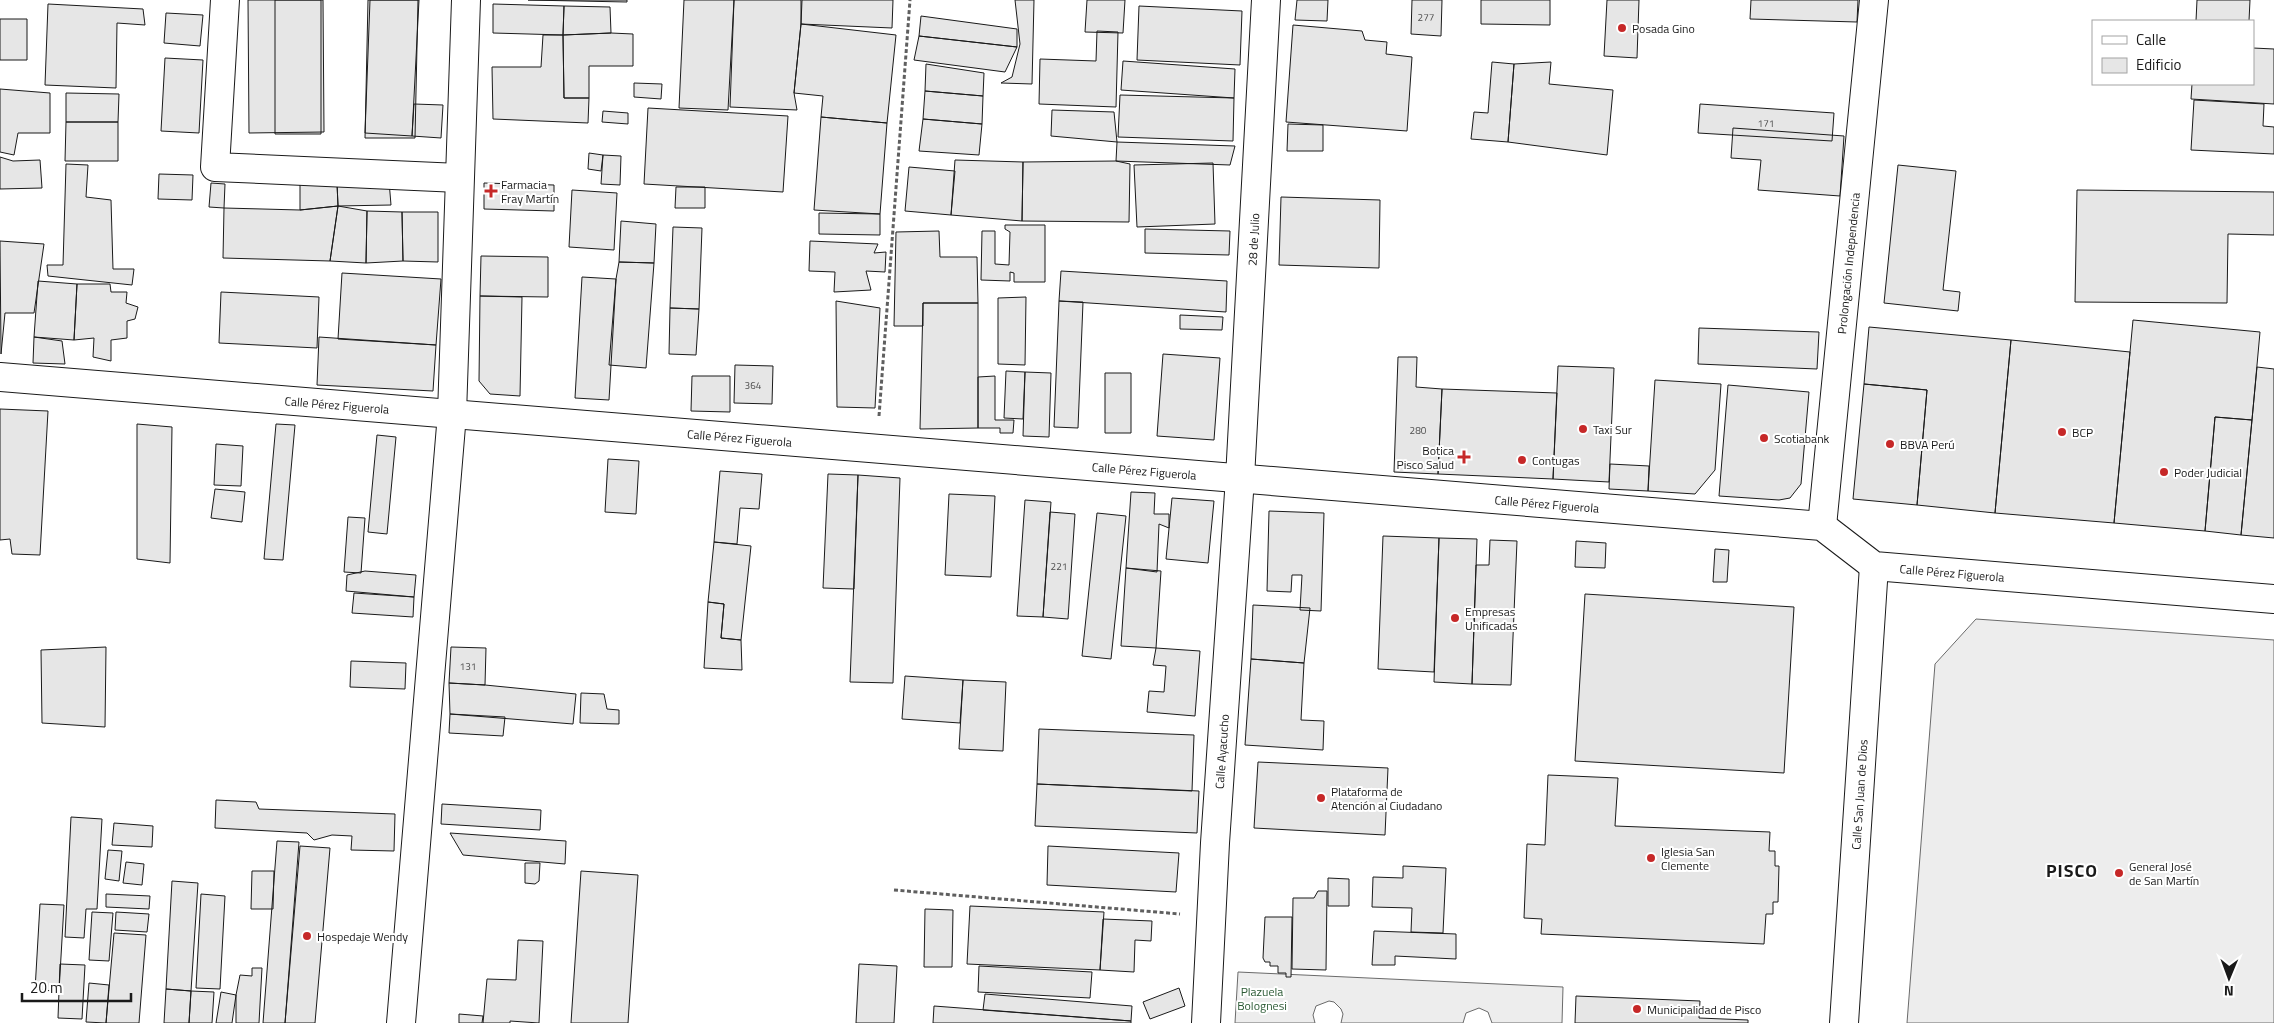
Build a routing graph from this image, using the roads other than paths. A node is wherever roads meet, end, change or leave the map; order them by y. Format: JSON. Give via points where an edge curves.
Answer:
{"nodes":[{"id":1,"x":225,"y":0,"type":"edge"},
{"id":2,"x":466,"y":0,"type":"edge"},
{"id":3,"x":1266,"y":0,"type":"edge"},
{"id":4,"x":1874,"y":0,"type":"edge"},
{"id":5,"x":459,"y":178,"type":"junction"},
{"id":6,"x":0,"y":377,"type":"edge"},
{"id":7,"x":452,"y":414,"type":"junction"},
{"id":8,"x":1240,"y":478,"type":"junction"},
{"id":9,"x":1822,"y":526,"type":"junction"},
{"id":10,"x":1874,"y":566,"type":"junction"},
{"id":11,"x":2274,"y":599,"type":"edge"},
{"id":12,"x":402,"y":1023,"type":"edge"},
{"id":13,"x":1206,"y":1023,"type":"edge"},
{"id":14,"x":1844,"y":1023,"type":"edge"}],
"edges":[{"from":1,"to":5,"type":"street","via":[[215,167]]},
{"from":2,"to":5,"type":"street"},
{"from":3,"to":8,"type":"street","name":"28 de Julio"},
{"from":4,"to":9,"type":"street","name":"Prolongación Independencia"},
{"from":5,"to":7,"type":"street"},
{"from":6,"to":7,"type":"street","name":"Calle Pérez Figuerola"},
{"from":7,"to":8,"type":"street","name":"Calle Pérez Figuerola"},
{"from":7,"to":12,"type":"street"},
{"from":8,"to":9,"type":"street","name":"Calle Pérez Figuerola"},
{"from":8,"to":13,"type":"street","name":"Calle Ayacucho"},
{"from":9,"to":10,"type":"street"},
{"from":10,"to":11,"type":"street","name":"Calle Pérez Figuerola"},
{"from":10,"to":14,"type":"street","name":"Calle San Juan de Dios"}]}
